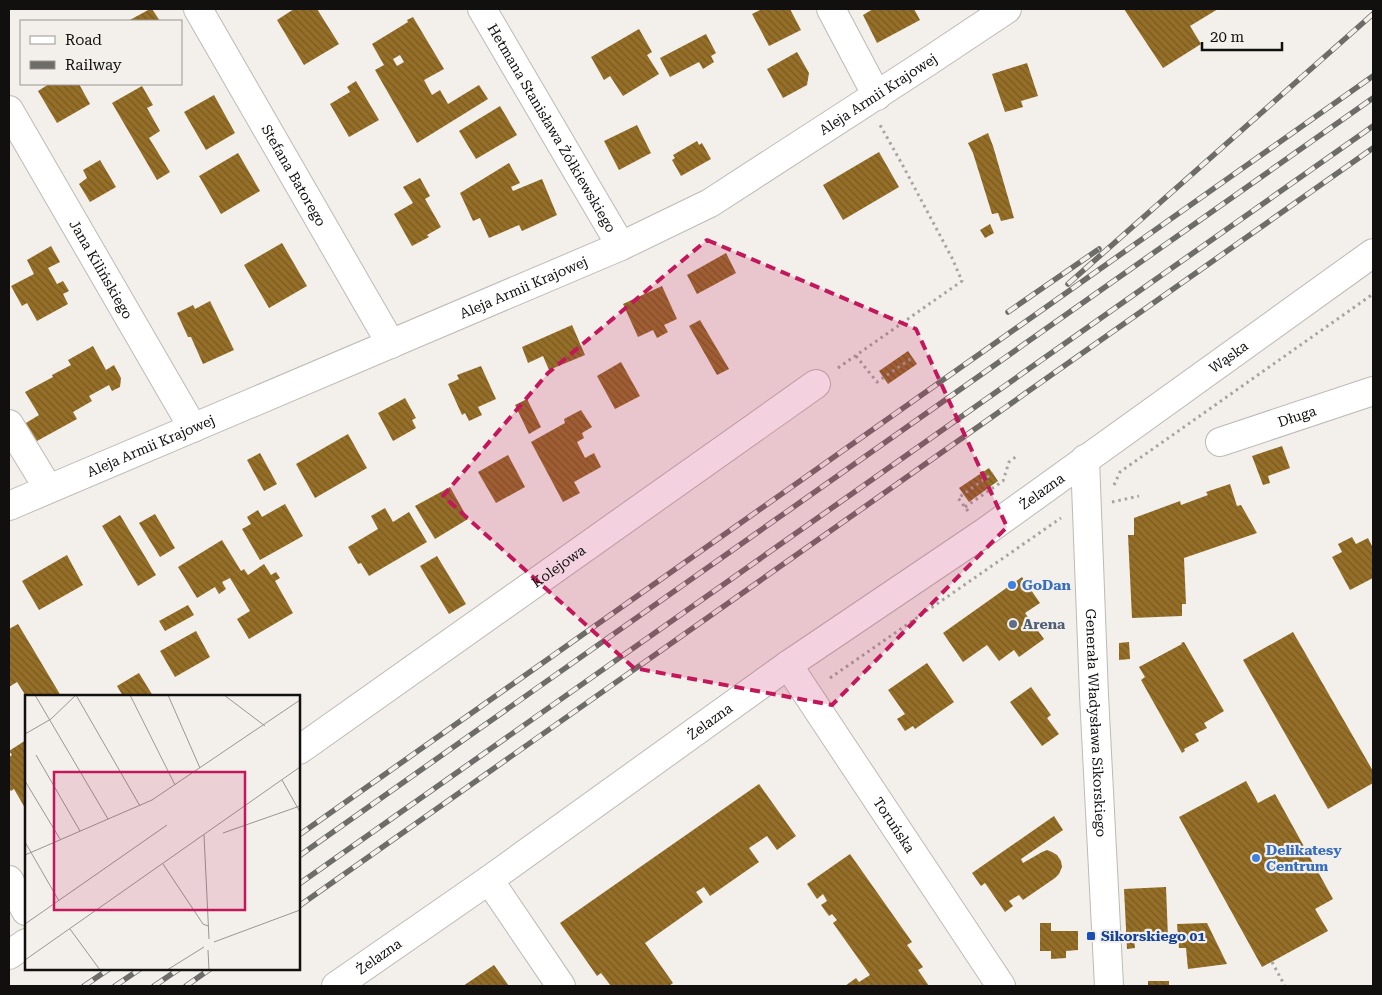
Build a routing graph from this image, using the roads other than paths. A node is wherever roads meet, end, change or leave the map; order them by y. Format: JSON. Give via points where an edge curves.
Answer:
{"nodes":[{"id":1,"x":198,"y":9,"type":"edge"},
{"id":2,"x":482,"y":9,"type":"edge"},
{"id":3,"x":831,"y":9,"type":"edge"},
{"id":4,"x":1007,"y":9,"type":"edge"},
{"id":5,"x":877,"y":108,"type":"junction"},
{"id":6,"x":9,"y":110,"type":"edge"},
{"id":7,"x":622,"y":246,"type":"junction"},
{"id":8,"x":1373,"y":253,"type":"edge"},
{"id":9,"x":391,"y":344,"type":"junction"},
{"id":10,"x":816,"y":384,"type":"road end"},
{"id":11,"x":1373,"y":391,"type":"edge"},
{"id":12,"x":9,"y":424,"type":"edge"},
{"id":13,"x":193,"y":428,"type":"junction"},
{"id":14,"x":1220,"y":442,"type":"dead end"},
{"id":15,"x":1085,"y":459,"type":"junction"},
{"id":16,"x":48,"y":488,"type":"junction"},
{"id":17,"x":9,"y":506,"type":"edge"},
{"id":18,"x":788,"y":665,"type":"junction"},
{"id":19,"x":300,"y":749,"type":"edge"},
{"id":20,"x":9,"y":880,"type":"edge"},
{"id":21,"x":489,"y":880,"type":"junction"},
{"id":22,"x":25,"y":909,"type":"edge"},
{"id":23,"x":25,"y":944,"type":"edge"},
{"id":24,"x":9,"y":955,"type":"edge"},
{"id":25,"x":336,"y":986,"type":"edge"},
{"id":26,"x":561,"y":986,"type":"edge"},
{"id":27,"x":1001,"y":986,"type":"edge"},
{"id":28,"x":1109,"y":986,"type":"edge"}],
"edges":[{"from":1,"to":9,"type":"street","name":"Stefana Batorego"},
{"from":2,"to":7,"type":"street","name":"Hetmana Stanisława Żółkiewskiego"},
{"from":3,"to":5,"type":"street"},
{"from":4,"to":5,"type":"street","name":"Aleja Armii Krajowej"},
{"from":5,"to":7,"type":"street","name":"Aleja Armii Krajowej","via":[[710,203]]},
{"from":6,"to":13,"type":"street","name":"Jana Kilińskiego"},
{"from":7,"to":9,"type":"street","name":"Aleja Armii Krajowej"},
{"from":8,"to":15,"type":"street","name":"Wąska"},
{"from":9,"to":13,"type":"street","name":"Aleja Armii Krajowej"},
{"from":10,"to":19,"type":"street","name":"Kolejowa"},
{"from":11,"to":14,"type":"street","name":"Długa"},
{"from":12,"to":16,"type":"street"},
{"from":13,"to":16,"type":"street","name":"Aleja Armii Krajowej"},
{"from":15,"to":18,"type":"street","name":"Żelazna"},
{"from":15,"to":28,"type":"street","name":"Generała Władysława Sikorskiego","via":[[1098,506],[1095,714]]},
{"from":16,"to":17,"type":"street","name":"Aleja Armii Krajowej"},
{"from":18,"to":21,"type":"street","name":"Żelazna"},
{"from":18,"to":27,"type":"street","name":"Toruńska"},
{"from":20,"to":22,"type":"street"},
{"from":21,"to":25,"type":"street","name":"Żelazna"},
{"from":21,"to":26,"type":"street"},
{"from":23,"to":24,"type":"street"}]}
